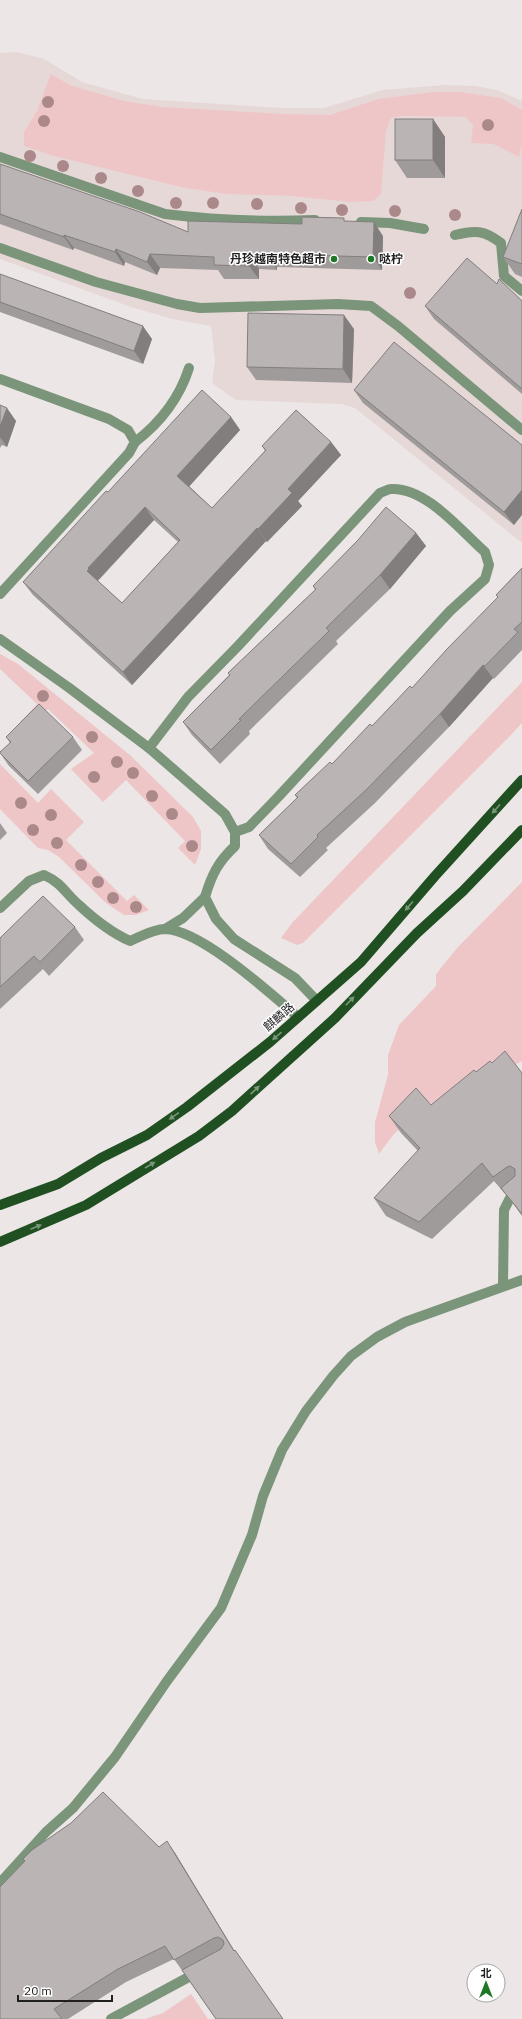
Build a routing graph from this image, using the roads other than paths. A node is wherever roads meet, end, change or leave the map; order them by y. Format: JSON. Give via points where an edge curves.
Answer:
{"nodes":[{"id":1,"x":0,"y":157,"type":"edge"},
{"id":2,"x":325,"y":220,"type":"edge"},
{"id":3,"x":352,"y":222,"type":"edge"},
{"id":4,"x":424,"y":230,"type":"dead end"},
{"id":5,"x":455,"y":235,"type":"dead end"},
{"id":6,"x":0,"y":248,"type":"edge"},
{"id":7,"x":522,"y":291,"type":"edge"},
{"id":8,"x":189,"y":368,"type":"dead end"},
{"id":9,"x":0,"y":379,"type":"edge"},
{"id":10,"x":522,"y":430,"type":"edge"},
{"id":11,"x":135,"y":442,"type":"junction"},
{"id":12,"x":0,"y":594,"type":"edge"},
{"id":13,"x":0,"y":639,"type":"edge"},
{"id":14,"x":149,"y":748,"type":"junction"},
{"id":15,"x":522,"y":780,"type":"edge"},
{"id":16,"x":522,"y":830,"type":"edge"},
{"id":17,"x":235,"y":832,"type":"junction"},
{"id":18,"x":205,"y":897,"type":"junction"},
{"id":19,"x":0,"y":908,"type":"edge"},
{"id":20,"x":165,"y":929,"type":"junction"},
{"id":21,"x":317,"y":1001,"type":"junction"},
{"id":22,"x":298,"y":1017,"type":"junction"},
{"id":23,"x":522,"y":1190,"type":"edge"},
{"id":24,"x":0,"y":1204,"type":"edge"},
{"id":25,"x":0,"y":1242,"type":"edge"},
{"id":26,"x":522,"y":1280,"type":"edge"},
{"id":27,"x":503,"y":1286,"type":"junction"},
{"id":28,"x":0,"y":1883,"type":"edge"},
{"id":29,"x":206,"y":1967,"type":"edge"},
{"id":30,"x":111,"y":2019,"type":"edge"}],
"edges":[{"from":1,"to":2,"type":"street","via":[[165,214],[295,221]]},
{"from":3,"to":4,"type":"street","via":[[390,223]]},
{"from":5,"to":7,"type":"street","via":[[473,230],[490,235],[501,243],[504,276]]},
{"from":6,"to":10,"type":"street","via":[[96,282],[200,308],[338,304],[371,306]]},
{"from":8,"to":11,"type":"street","via":[[184,384],[163,416]]},
{"from":9,"to":11,"type":"street","via":[[109,419],[128,430]]},
{"from":11,"to":12,"type":"street","via":[[129,453]]},
{"from":13,"to":14,"type":"street"},
{"from":14,"to":17,"type":"street","via":[[225,814]]},
{"from":14,"to":17,"type":"street","via":[[188,697],[380,493],[390,489],[408,491],[427,499],[485,552],[489,565],[485,579],[450,612],[249,827]]},
{"from":15,"to":21,"type":"main road","name":"麒麟路","one_way":true,"via":[[362,962]]},
{"from":25,"to":16,"type":"main road","one_way":true,"via":[[86,1205],[199,1136],[232,1111],[335,1018],[411,938],[473,881]]},
{"from":17,"to":18,"type":"street","via":[[235,846],[222,858],[211,876]]},
{"from":18,"to":20,"type":"street","via":[[183,918]]},
{"from":18,"to":21,"type":"street","via":[[216,919],[234,939],[295,978]]},
{"from":19,"to":20,"type":"street","via":[[29,881],[44,875],[56,881],[79,905],[116,935],[130,941]]},
{"from":20,"to":22,"type":"street","via":[[190,936],[218,952]]},
{"from":21,"to":22,"type":"main road","name":"麒麟路"},
{"from":22,"to":24,"type":"main road","name":"麒麟路","one_way":true,"via":[[187,1107],[147,1135],[101,1158],[58,1184]]},
{"from":23,"to":27,"type":"street","via":[[510,1198],[504,1210]]},
{"from":26,"to":27,"type":"street"},
{"from":27,"to":28,"type":"street","via":[[406,1322],[377,1337],[351,1356],[333,1376],[306,1410],[282,1450],[263,1496],[252,1535],[221,1608],[115,1757],[73,1808],[46,1832]]},
{"from":29,"to":30,"type":"street"}]}
